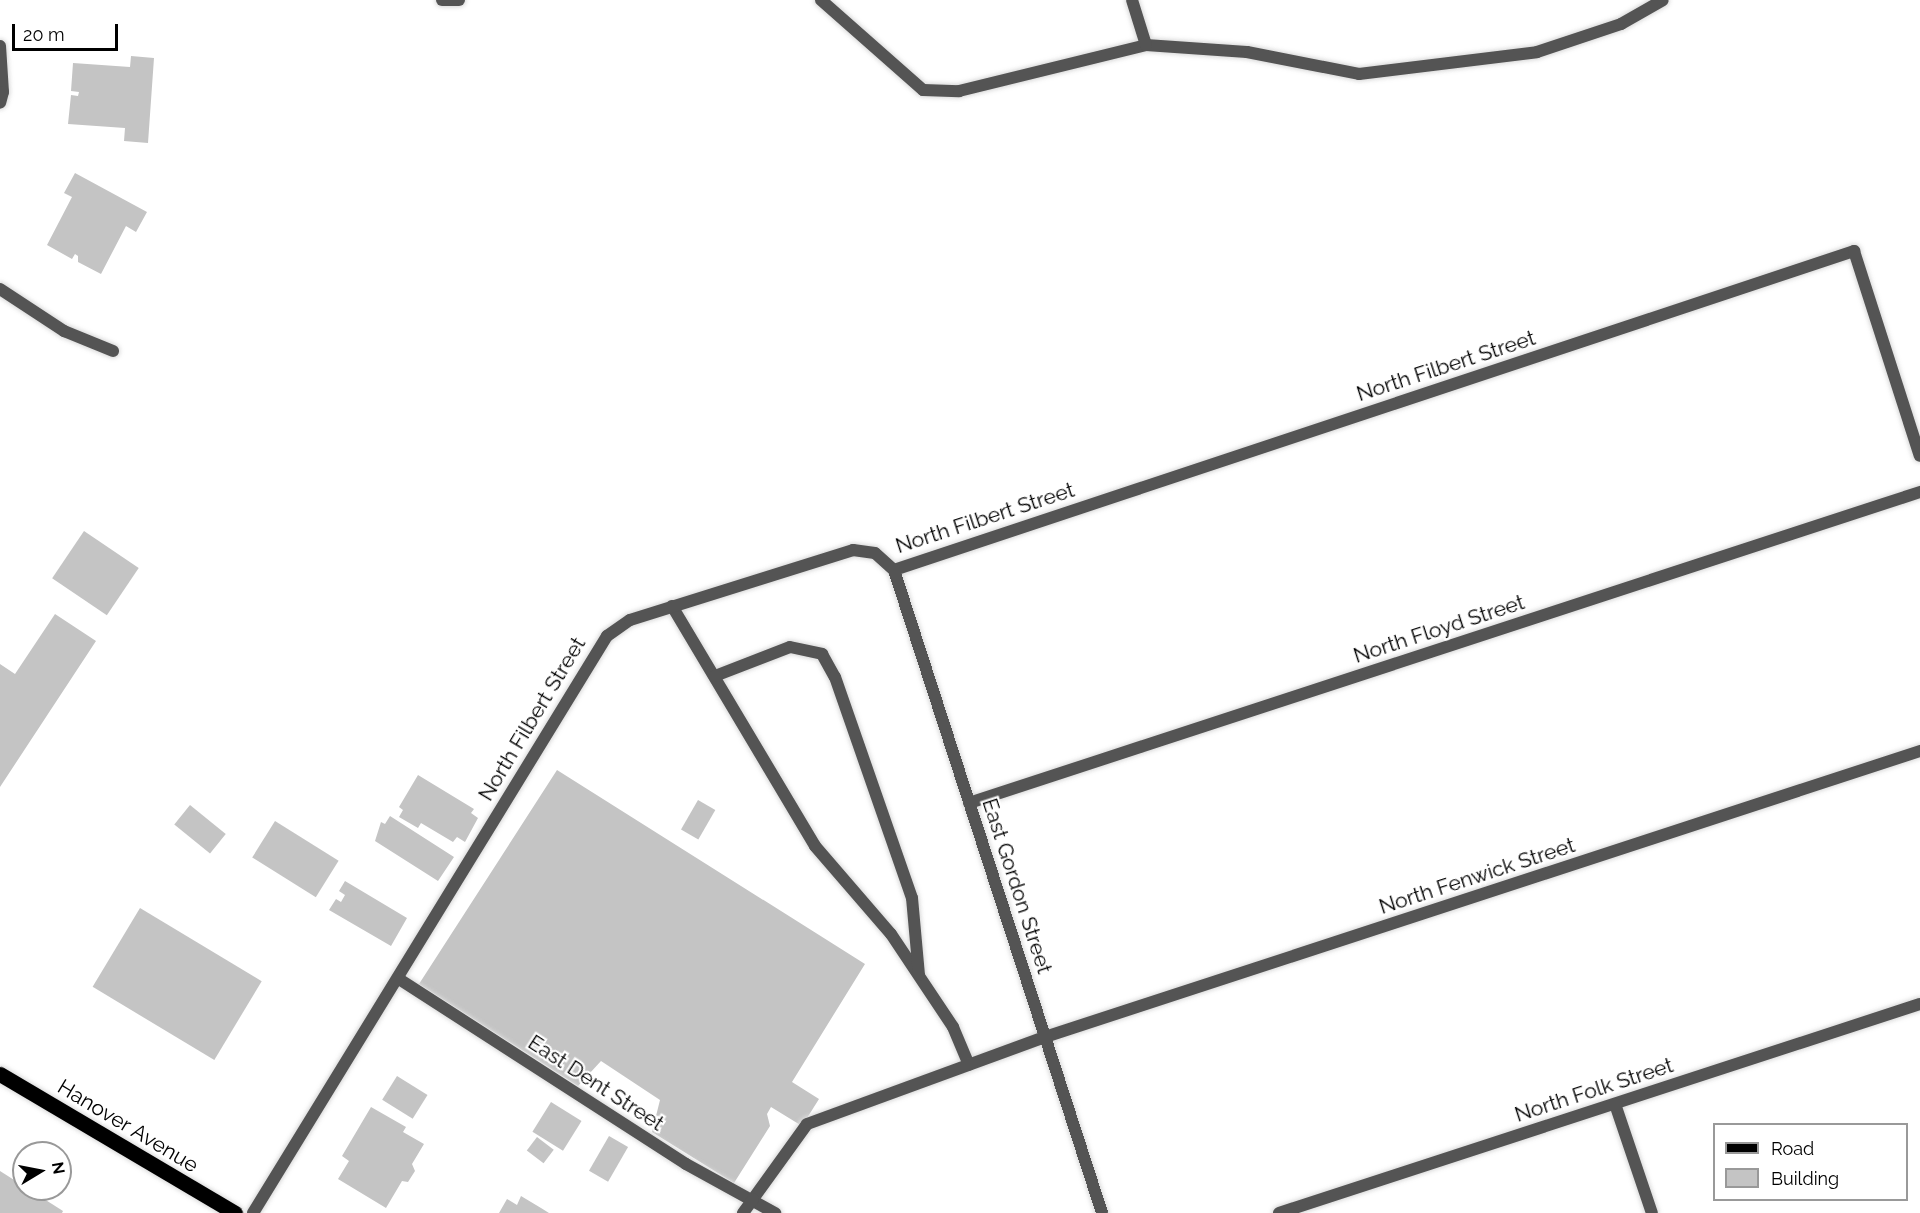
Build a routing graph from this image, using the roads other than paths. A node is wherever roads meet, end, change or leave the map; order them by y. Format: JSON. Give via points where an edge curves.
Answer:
{"nodes":[{"id":1,"x":442,"y":0,"type":"edge"},
{"id":2,"x":459,"y":0,"type":"edge"},
{"id":3,"x":821,"y":0,"type":"edge"},
{"id":4,"x":1132,"y":0,"type":"edge"},
{"id":5,"x":1663,"y":0,"type":"edge"},
{"id":6,"x":1146,"y":45,"type":"junction"},
{"id":7,"x":0,"y":46,"type":"edge"},
{"id":8,"x":0,"y":103,"type":"edge"},
{"id":9,"x":0,"y":289,"type":"edge"},
{"id":10,"x":113,"y":351,"type":"dead end"},
{"id":11,"x":1920,"y":456,"type":"edge"},
{"id":12,"x":1920,"y":492,"type":"edge"},
{"id":13,"x":894,"y":570,"type":"junction"},
{"id":14,"x":672,"y":606,"type":"junction"},
{"id":15,"x":715,"y":676,"type":"junction"},
{"id":16,"x":1920,"y":751,"type":"edge"},
{"id":17,"x":969,"y":803,"type":"junction"},
{"id":18,"x":919,"y":976,"type":"junction"},
{"id":19,"x":399,"y":979,"type":"junction"},
{"id":20,"x":1920,"y":1005,"type":"edge"},
{"id":21,"x":1045,"y":1037,"type":"junction"},
{"id":22,"x":969,"y":1065,"type":"junction"},
{"id":23,"x":0,"y":1074,"type":"edge"},
{"id":24,"x":1615,"y":1104,"type":"junction"},
{"id":25,"x":753,"y":1199,"type":"junction"},
{"id":26,"x":235,"y":1213,"type":"edge"},
{"id":27,"x":253,"y":1213,"type":"edge"},
{"id":28,"x":743,"y":1213,"type":"edge"},
{"id":29,"x":775,"y":1213,"type":"edge"},
{"id":30,"x":1102,"y":1213,"type":"edge"},
{"id":31,"x":1279,"y":1213,"type":"edge"},
{"id":32,"x":1653,"y":1213,"type":"edge"}],
"edges":[{"from":1,"to":2,"type":"street"},
{"from":3,"to":6,"type":"street","via":[[923,90],[959,91]]},
{"from":4,"to":6,"type":"street"},
{"from":5,"to":6,"type":"street","via":[[1622,24],[1537,52],[1359,74],[1247,52]]},
{"from":7,"to":8,"type":"street"},
{"from":9,"to":10,"type":"street","via":[[64,331]]},
{"from":11,"to":13,"type":"street","name":"North Filbert Street","via":[[1854,251]]},
{"from":12,"to":17,"type":"street","name":"North Floyd Street"},
{"from":13,"to":14,"type":"street","name":"North Filbert Street","via":[[875,553],[853,550]]},
{"from":13,"to":17,"type":"street","name":"East Gordon Street"},
{"from":14,"to":15,"type":"street"},
{"from":14,"to":19,"type":"street","name":"North Filbert Street","via":[[630,620],[600,644]]},
{"from":15,"to":18,"type":"street","via":[[815,846],[891,934]]},
{"from":15,"to":18,"type":"street","via":[[790,647],[822,654],[835,677],[912,898]]},
{"from":16,"to":21,"type":"street","name":"North Fenwick Street"},
{"from":17,"to":21,"type":"street","name":"East Gordon Street"},
{"from":18,"to":22,"type":"street","via":[[953,1027]]},
{"from":19,"to":25,"type":"street","name":"East Dent Street","via":[[686,1164]]},
{"from":19,"to":27,"type":"street","name":"North Filbert Street"},
{"from":20,"to":24,"type":"street","name":"North Folk Street"},
{"from":21,"to":22,"type":"street","name":"North Fenwick Street"},
{"from":21,"to":30,"type":"street","name":"East Gordon Street"},
{"from":22,"to":25,"type":"street","name":"North Fenwick Street","via":[[807,1124]]},
{"from":23,"to":26,"type":"main road","name":"Hanover Avenue"},
{"from":24,"to":31,"type":"street","name":"North Folk Street"},
{"from":24,"to":32,"type":"street"},
{"from":25,"to":28,"type":"street"},
{"from":25,"to":29,"type":"street","name":"East Dent Street"}]}
